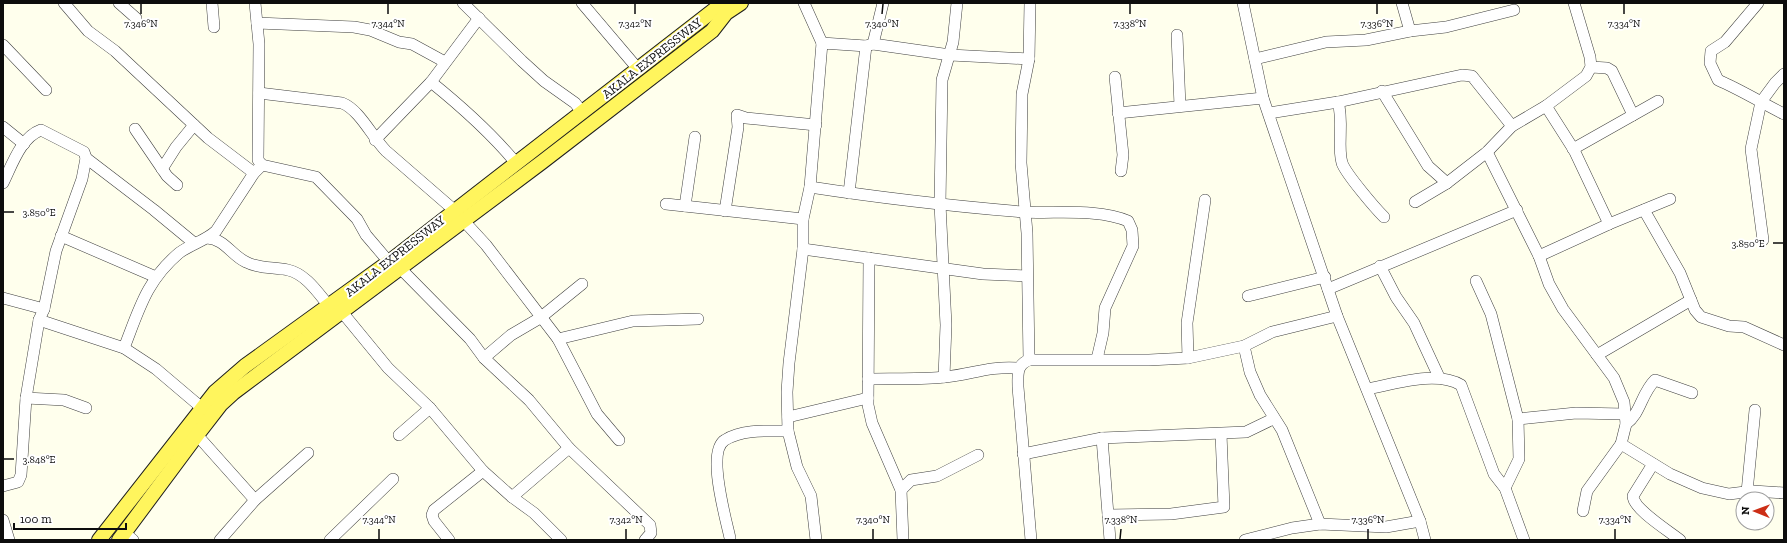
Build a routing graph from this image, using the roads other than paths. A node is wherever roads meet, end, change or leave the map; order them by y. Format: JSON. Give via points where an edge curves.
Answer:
{"nodes":[{"id":1,"x":64,"y":3,"type":"edge"},
{"id":2,"x":119,"y":3,"type":"edge"},
{"id":3,"x":212,"y":3,"type":"edge"},
{"id":4,"x":255,"y":3,"type":"edge"},
{"id":5,"x":463,"y":3,"type":"edge"},
{"id":6,"x":582,"y":3,"type":"edge"},
{"id":7,"x":723,"y":3,"type":"edge"},
{"id":8,"x":741,"y":3,"type":"edge"},
{"id":9,"x":804,"y":3,"type":"edge"},
{"id":10,"x":883,"y":3,"type":"edge"},
{"id":11,"x":957,"y":3,"type":"edge"},
{"id":12,"x":1030,"y":3,"type":"edge"},
{"id":13,"x":1243,"y":3,"type":"edge"},
{"id":14,"x":1402,"y":3,"type":"edge"},
{"id":15,"x":1574,"y":3,"type":"edge"},
{"id":16,"x":1758,"y":3,"type":"edge"},
{"id":17,"x":1514,"y":10,"type":"dead end"},
{"id":18,"x":136,"y":18,"type":"dead end"},
{"id":19,"x":479,"y":18,"type":"junction"},
{"id":20,"x":258,"y":23,"type":"junction"},
{"id":21,"x":214,"y":27,"type":"dead end"},
{"id":22,"x":1410,"y":31,"type":"junction"},
{"id":23,"x":1177,"y":35,"type":"dead end"},
{"id":24,"x":822,"y":43,"type":"junction"},
{"id":25,"x":3,"y":44,"type":"edge"},
{"id":26,"x":869,"y":45,"type":"junction"},
{"id":27,"x":953,"y":54,"type":"junction"},
{"id":28,"x":1029,"y":59,"type":"junction"},
{"id":29,"x":1255,"y":59,"type":"junction"},
{"id":30,"x":445,"y":62,"type":"junction"},
{"id":31,"x":1591,"y":67,"type":"junction"},
{"id":32,"x":638,"y":69,"type":"junction"},
{"id":33,"x":1784,"y":74,"type":"edge"},
{"id":34,"x":1115,"y":77,"type":"dead end"},
{"id":35,"x":431,"y":82,"type":"junction"},
{"id":36,"x":46,"y":90,"type":"dead end"},
{"id":37,"x":1382,"y":91,"type":"junction"},
{"id":38,"x":259,"y":93,"type":"junction"},
{"id":39,"x":1263,"y":98,"type":"junction"},
{"id":40,"x":1658,"y":101,"type":"dead end"},
{"id":41,"x":1338,"y":102,"type":"junction"},
{"id":42,"x":1761,"y":102,"type":"junction"},
{"id":43,"x":1180,"y":106,"type":"junction"},
{"id":44,"x":1546,"y":106,"type":"junction"},
{"id":45,"x":582,"y":112,"type":"junction"},
{"id":46,"x":1118,"y":113,"type":"junction"},
{"id":47,"x":1269,"y":113,"type":"junction"},
{"id":48,"x":1784,"y":114,"type":"edge"},
{"id":49,"x":1634,"y":115,"type":"junction"},
{"id":50,"x":194,"y":125,"type":"junction"},
{"id":51,"x":816,"y":125,"type":"junction"},
{"id":52,"x":1512,"y":126,"type":"junction"},
{"id":53,"x":3,"y":127,"type":"edge"},
{"id":54,"x":134,"y":129,"type":"dead end"},
{"id":55,"x":695,"y":137,"type":"dead end"},
{"id":56,"x":375,"y":140,"type":"junction"},
{"id":57,"x":24,"y":144,"type":"junction"},
{"id":58,"x":1573,"y":149,"type":"junction"},
{"id":59,"x":1487,"y":152,"type":"junction"},
{"id":60,"x":86,"y":158,"type":"junction"},
{"id":61,"x":516,"y":163,"type":"junction"},
{"id":62,"x":262,"y":165,"type":"junction"},
{"id":63,"x":162,"y":169,"type":"junction"},
{"id":64,"x":1121,"y":171,"type":"dead end"},
{"id":65,"x":254,"y":173,"type":"junction"},
{"id":66,"x":3,"y":183,"type":"edge"},
{"id":67,"x":1447,"y":183,"type":"junction"},
{"id":68,"x":177,"y":186,"type":"dead end"},
{"id":69,"x":810,"y":187,"type":"junction"},
{"id":70,"x":849,"y":193,"type":"junction"},
{"id":71,"x":1670,"y":199,"type":"dead end"},
{"id":72,"x":1205,"y":200,"type":"dead end"},
{"id":73,"x":1415,"y":202,"type":"dead end"},
{"id":74,"x":666,"y":204,"type":"dead end"},
{"id":75,"x":940,"y":204,"type":"junction"},
{"id":76,"x":685,"y":206,"type":"junction"},
{"id":77,"x":1516,"y":210,"type":"junction"},
{"id":78,"x":1644,"y":210,"type":"junction"},
{"id":79,"x":725,"y":211,"type":"junction"},
{"id":80,"x":1024,"y":212,"type":"junction"},
{"id":81,"x":459,"y":215,"type":"junction"},
{"id":82,"x":1384,"y":217,"type":"dead end"},
{"id":83,"x":803,"y":219,"type":"junction"},
{"id":84,"x":1609,"y":224,"type":"junction"},
{"id":85,"x":61,"y":236,"type":"junction"},
{"id":86,"x":207,"y":238,"type":"junction"},
{"id":87,"x":1763,"y":240,"type":"dead end"},
{"id":88,"x":194,"y":243,"type":"junction"},
{"id":89,"x":803,"y":249,"type":"junction"},
{"id":90,"x":1539,"y":256,"type":"junction"},
{"id":91,"x":869,"y":258,"type":"junction"},
{"id":92,"x":394,"y":265,"type":"junction"},
{"id":93,"x":1380,"y":266,"type":"junction"},
{"id":94,"x":944,"y":267,"type":"junction"},
{"id":95,"x":156,"y":276,"type":"junction"},
{"id":96,"x":1027,"y":276,"type":"junction"},
{"id":97,"x":1325,"y":277,"type":"junction"},
{"id":98,"x":1476,"y":281,"type":"dead end"},
{"id":99,"x":582,"y":284,"type":"dead end"},
{"id":100,"x":1328,"y":289,"type":"junction"},
{"id":101,"x":1248,"y":296,"type":"dead end"},
{"id":102,"x":3,"y":298,"type":"edge"},
{"id":103,"x":1691,"y":300,"type":"junction"},
{"id":104,"x":329,"y":306,"type":"junction"},
{"id":105,"x":44,"y":309,"type":"junction"},
{"id":106,"x":342,"y":312,"type":"junction"},
{"id":107,"x":1337,"y":316,"type":"junction"},
{"id":108,"x":540,"y":318,"type":"junction"},
{"id":109,"x":698,"y":319,"type":"dead end"},
{"id":110,"x":39,"y":320,"type":"junction"},
{"id":111,"x":558,"y":339,"type":"junction"},
{"id":112,"x":1784,"y":345,"type":"edge"},
{"id":113,"x":1244,"y":346,"type":"junction"},
{"id":114,"x":124,"y":348,"type":"junction"},
{"id":115,"x":1597,"y":355,"type":"junction"},
{"id":116,"x":484,"y":358,"type":"junction"},
{"id":117,"x":1188,"y":358,"type":"junction"},
{"id":118,"x":1097,"y":359,"type":"junction"},
{"id":119,"x":1029,"y":360,"type":"junction"},
{"id":120,"x":1018,"y":368,"type":"junction"},
{"id":121,"x":1439,"y":377,"type":"junction"},
{"id":122,"x":944,"y":378,"type":"junction"},
{"id":123,"x":868,"y":379,"type":"junction"},
{"id":124,"x":1368,"y":389,"type":"junction"},
{"id":125,"x":1692,"y":393,"type":"dead end"},
{"id":126,"x":26,"y":398,"type":"junction"},
{"id":127,"x":868,"y":398,"type":"junction"},
{"id":128,"x":1639,"y":404,"type":"junction"},
{"id":129,"x":86,"y":408,"type":"dead end"},
{"id":130,"x":202,"y":408,"type":"junction"},
{"id":131,"x":430,"y":408,"type":"junction"},
{"id":132,"x":1755,"y":410,"type":"dead end"},
{"id":133,"x":1625,"y":415,"type":"junction"},
{"id":134,"x":788,"y":417,"type":"junction"},
{"id":135,"x":1273,"y":419,"type":"junction"},
{"id":136,"x":1518,"y":420,"type":"junction"},
{"id":137,"x":788,"y":431,"type":"junction"},
{"id":138,"x":1221,"y":434,"type":"junction"},
{"id":139,"x":197,"y":435,"type":"junction"},
{"id":140,"x":399,"y":435,"type":"dead end"},
{"id":141,"x":1102,"y":438,"type":"junction"},
{"id":142,"x":619,"y":440,"type":"dead end"},
{"id":143,"x":1621,"y":444,"type":"junction"},
{"id":144,"x":569,"y":448,"type":"junction"},
{"id":145,"x":308,"y":453,"type":"dead end"},
{"id":146,"x":1023,"y":454,"type":"junction"},
{"id":147,"x":978,"y":455,"type":"dead end"},
{"id":148,"x":1654,"y":464,"type":"junction"},
{"id":149,"x":483,"y":471,"type":"junction"},
{"id":150,"x":393,"y":479,"type":"dead end"},
{"id":151,"x":3,"y":486,"type":"edge"},
{"id":152,"x":1505,"y":488,"type":"junction"},
{"id":153,"x":901,"y":490,"type":"junction"},
{"id":154,"x":1747,"y":491,"type":"edge"},
{"id":155,"x":1735,"y":493,"type":"edge"},
{"id":156,"x":512,"y":497,"type":"junction"},
{"id":157,"x":256,"y":500,"type":"junction"},
{"id":158,"x":1583,"y":511,"type":"dead end"},
{"id":159,"x":1108,"y":515,"type":"junction"},
{"id":160,"x":3,"y":520,"type":"edge"},
{"id":161,"x":1420,"y":521,"type":"junction"},
{"id":162,"x":1320,"y":524,"type":"junction"},
{"id":163,"x":126,"y":538,"type":"edge"},
{"id":164,"x":730,"y":538,"type":"dead end"},
{"id":165,"x":9,"y":540,"type":"edge"},
{"id":166,"x":99,"y":540,"type":"edge"},
{"id":167,"x":220,"y":540,"type":"edge"},
{"id":168,"x":330,"y":540,"type":"edge"},
{"id":169,"x":450,"y":540,"type":"edge"},
{"id":170,"x":560,"y":540,"type":"edge"},
{"id":171,"x":645,"y":540,"type":"edge"},
{"id":172,"x":816,"y":540,"type":"edge"},
{"id":173,"x":903,"y":540,"type":"edge"},
{"id":174,"x":1031,"y":540,"type":"edge"},
{"id":175,"x":1110,"y":540,"type":"edge"},
{"id":176,"x":1245,"y":540,"type":"edge"},
{"id":177,"x":1425,"y":540,"type":"edge"},
{"id":178,"x":1524,"y":540,"type":"edge"},
{"id":179,"x":1680,"y":540,"type":"edge"}],
"edges":[{"from":1,"to":50,"type":"street","via":[[88,31],[115,51]]},
{"from":2,"to":18,"type":"street"},
{"from":3,"to":21,"type":"street"},
{"from":4,"to":20,"type":"street"},
{"from":5,"to":19,"type":"street"},
{"from":6,"to":32,"type":"street"},
{"from":7,"to":32,"type":"main road","name":"AKALA EXPRESSWAY"},
{"from":8,"to":81,"type":"main road","name":"AKALA EXPRESSWAY","via":[[726,13],[712,31]]},
{"from":9,"to":24,"type":"street"},
{"from":10,"to":26,"type":"street"},
{"from":11,"to":27,"type":"street"},
{"from":12,"to":28,"type":"street"},
{"from":13,"to":29,"type":"street"},
{"from":14,"to":22,"type":"street"},
{"from":15,"to":31,"type":"street"},
{"from":16,"to":42,"type":"street","via":[[1725,42],[1711,51],[1710,63],[1718,80],[1740,89]]},
{"from":17,"to":22,"type":"street","via":[[1446,27]]},
{"from":19,"to":30,"type":"street"},
{"from":19,"to":45,"type":"street","via":[[522,61]]},
{"from":20,"to":30,"type":"street","via":[[370,30],[398,42],[419,47]]},
{"from":20,"to":38,"type":"street"},
{"from":22,"to":29,"type":"street","via":[[1366,40],[1326,42]]},
{"from":23,"to":43,"type":"street"},
{"from":24,"to":26,"type":"street"},
{"from":24,"to":51,"type":"street"},
{"from":25,"to":36,"type":"street"},
{"from":26,"to":27,"type":"street"},
{"from":26,"to":70,"type":"street"},
{"from":27,"to":28,"type":"street"},
{"from":27,"to":75,"type":"street","via":[[942,80]]},
{"from":28,"to":80,"type":"street","via":[[1022,94],[1021,163]]},
{"from":29,"to":39,"type":"street"},
{"from":30,"to":35,"type":"street"},
{"from":31,"to":44,"type":"street","via":[[1586,76]]},
{"from":31,"to":49,"type":"street","via":[[1608,68],[1612,71]]},
{"from":32,"to":45,"type":"main road","name":"AKALA EXPRESSWAY"},
{"from":33,"to":42,"type":"street","via":[[1774,83]]},
{"from":34,"to":46,"type":"street"},
{"from":35,"to":56,"type":"street"},
{"from":35,"to":61,"type":"street","via":[[462,106]]},
{"from":37,"to":41,"type":"street"},
{"from":37,"to":52,"type":"street","via":[[1462,75],[1472,76]]},
{"from":37,"to":67,"type":"street","via":[[1428,166]]},
{"from":38,"to":56,"type":"street","via":[[342,103],[354,110]]},
{"from":38,"to":62,"type":"street","via":[[258,160]]},
{"from":39,"to":43,"type":"street"},
{"from":39,"to":47,"type":"street"},
{"from":40,"to":49,"type":"street"},
{"from":41,"to":47,"type":"street"},
{"from":41,"to":82,"type":"street","via":[[1342,114],[1342,163]]},
{"from":42,"to":48,"type":"street"},
{"from":42,"to":87,"type":"street","via":[[1751,149]]},
{"from":43,"to":46,"type":"street"},
{"from":44,"to":52,"type":"street"},
{"from":44,"to":58,"type":"street"},
{"from":45,"to":61,"type":"main road","name":"AKALA EXPRESSWAY"},
{"from":46,"to":64,"type":"street","via":[[1123,155]]},
{"from":47,"to":97,"type":"street"},
{"from":49,"to":58,"type":"street"},
{"from":50,"to":63,"type":"street"},
{"from":50,"to":65,"type":"street"},
{"from":51,"to":69,"type":"street"},
{"from":51,"to":79,"type":"street","via":[[737,115],[738,126]]},
{"from":52,"to":59,"type":"street"},
{"from":53,"to":57,"type":"street"},
{"from":54,"to":63,"type":"street"},
{"from":55,"to":76,"type":"street"},
{"from":56,"to":81,"type":"street"},
{"from":57,"to":60,"type":"street","via":[[32,134],[41,130],[84,152]]},
{"from":57,"to":66,"type":"street"},
{"from":58,"to":84,"type":"street"},
{"from":59,"to":67,"type":"street"},
{"from":59,"to":77,"type":"street"},
{"from":60,"to":85,"type":"street","via":[[82,179]]},
{"from":60,"to":88,"type":"street"},
{"from":61,"to":81,"type":"main road","name":"AKALA EXPRESSWAY"},
{"from":62,"to":65,"type":"street"},
{"from":62,"to":92,"type":"street","via":[[316,177],[357,219],[366,235]]},
{"from":63,"to":68,"type":"street"},
{"from":65,"to":86,"type":"street","via":[[216,231]]},
{"from":67,"to":73,"type":"street"},
{"from":69,"to":70,"type":"street"},
{"from":69,"to":83,"type":"street"},
{"from":70,"to":75,"type":"street"},
{"from":71,"to":78,"type":"street"},
{"from":72,"to":117,"type":"street","via":[[1187,323]]},
{"from":74,"to":76,"type":"street"},
{"from":75,"to":80,"type":"street"},
{"from":75,"to":94,"type":"street"},
{"from":76,"to":79,"type":"street"},
{"from":77,"to":90,"type":"street"},
{"from":77,"to":93,"type":"street"},
{"from":78,"to":84,"type":"street"},
{"from":78,"to":103,"type":"street","via":[[1680,273]]},
{"from":79,"to":83,"type":"street"},
{"from":80,"to":96,"type":"street"},
{"from":80,"to":118,"type":"street","via":[[1071,212],[1128,221],[1132,230],[1133,246],[1105,308]]},
{"from":81,"to":92,"type":"main road","name":"AKALA EXPRESSWAY"},
{"from":81,"to":108,"type":"street","via":[[531,302]]},
{"from":83,"to":89,"type":"street"},
{"from":84,"to":90,"type":"street"},
{"from":85,"to":95,"type":"street"},
{"from":85,"to":105,"type":"street"},
{"from":86,"to":88,"type":"street"},
{"from":86,"to":104,"type":"street","via":[[217,239],[246,262],[265,268],[290,271],[305,279]]},
{"from":88,"to":95,"type":"street","via":[[170,261]]},
{"from":89,"to":91,"type":"street"},
{"from":89,"to":134,"type":"street","via":[[789,363]]},
{"from":90,"to":115,"type":"street","via":[[1549,284],[1563,309]]},
{"from":91,"to":94,"type":"street"},
{"from":91,"to":123,"type":"street"},
{"from":92,"to":104,"type":"main road","name":"AKALA EXPRESSWAY"},
{"from":92,"to":106,"type":"main road","name":"AKALA EXPRESSWAY"},
{"from":92,"to":116,"type":"street","via":[[470,339]]},
{"from":93,"to":100,"type":"street"},
{"from":93,"to":121,"type":"street","via":[[1396,297],[1414,323]]},
{"from":94,"to":96,"type":"street","via":[[983,274]]},
{"from":94,"to":122,"type":"street"},
{"from":95,"to":114,"type":"street","via":[[148,287]]},
{"from":96,"to":119,"type":"street"},
{"from":97,"to":100,"type":"street"},
{"from":97,"to":101,"type":"street"},
{"from":98,"to":136,"type":"street","via":[[1493,322]]},
{"from":99,"to":108,"type":"street"},
{"from":100,"to":107,"type":"street"},
{"from":102,"to":105,"type":"street"},
{"from":103,"to":112,"type":"street","via":[[1701,317],[1729,326],[1744,327]]},
{"from":103,"to":115,"type":"street"},
{"from":104,"to":130,"type":"main road","name":"AKALA EXPRESSWAY","via":[[245,366],[215,392]]},
{"from":105,"to":110,"type":"street"},
{"from":106,"to":131,"type":"street","via":[[388,368]]},
{"from":106,"to":139,"type":"main road","name":"AKALA EXPRESSWAY","via":[[233,393]]},
{"from":107,"to":113,"type":"street","via":[[1272,332]]},
{"from":107,"to":124,"type":"street"},
{"from":108,"to":111,"type":"street"},
{"from":108,"to":116,"type":"street","via":[[520,329]]},
{"from":109,"to":111,"type":"street","via":[[633,321]]},
{"from":110,"to":114,"type":"street"},
{"from":110,"to":126,"type":"street"},
{"from":111,"to":142,"type":"street","via":[[597,414]]},
{"from":113,"to":117,"type":"street"},
{"from":113,"to":135,"type":"street","via":[[1250,372]]},
{"from":114,"to":130,"type":"street","via":[[156,369]]},
{"from":115,"to":133,"type":"street","via":[[1614,378]]},
{"from":116,"to":144,"type":"street","via":[[529,400]]},
{"from":117,"to":118,"type":"street"},
{"from":118,"to":119,"type":"street"},
{"from":119,"to":120,"type":"street","via":[[1020,364]]},
{"from":120,"to":122,"type":"street","via":[[984,368]]},
{"from":120,"to":146,"type":"street"},
{"from":121,"to":124,"type":"street"},
{"from":121,"to":152,"type":"street","via":[[1461,385],[1494,474]]},
{"from":122,"to":123,"type":"street"},
{"from":123,"to":127,"type":"street"},
{"from":124,"to":161,"type":"street"},
{"from":125,"to":128,"type":"street","via":[[1655,380]]},
{"from":126,"to":129,"type":"street","via":[[64,400]]},
{"from":126,"to":151,"type":"street","via":[[21,474],[18,482]]},
{"from":127,"to":134,"type":"street"},
{"from":127,"to":153,"type":"street","via":[[872,423]]},
{"from":128,"to":133,"type":"street"},
{"from":128,"to":133,"type":"street","via":[[1633,419]]},
{"from":130,"to":166,"type":"main road","name":"AKALA EXPRESSWAY"},
{"from":131,"to":140,"type":"street"},
{"from":131,"to":149,"type":"street"},
{"from":132,"to":154,"type":"street"},
{"from":133,"to":136,"type":"street","via":[[1576,413]]},
{"from":133,"to":143,"type":"street"},
{"from":134,"to":137,"type":"street"},
{"from":135,"to":138,"type":"street","via":[[1246,432]]},
{"from":135,"to":162,"type":"street","via":[[1282,430]]},
{"from":136,"to":152,"type":"street","via":[[1519,459]]},
{"from":137,"to":164,"type":"street","via":[[754,431],[741,434],[724,440],[719,447],[716,468]]},
{"from":137,"to":172,"type":"street","via":[[797,467],[811,496]]},
{"from":138,"to":141,"type":"street"},
{"from":138,"to":159,"type":"street","via":[[1224,507],[1171,514]]},
{"from":139,"to":157,"type":"street"},
{"from":139,"to":163,"type":"main road","name":"AKALA EXPRESSWAY"},
{"from":141,"to":146,"type":"street"},
{"from":141,"to":159,"type":"street"},
{"from":143,"to":148,"type":"street"},
{"from":143,"to":158,"type":"street","via":[[1587,492]]},
{"from":144,"to":156,"type":"street"},
{"from":144,"to":171,"type":"street","via":[[650,525],[651,533]]},
{"from":145,"to":157,"type":"street"},
{"from":146,"to":174,"type":"street"},
{"from":147,"to":153,"type":"street","via":[[937,476],[911,480]]},
{"from":148,"to":155,"type":"street","via":[[1702,488]]},
{"from":148,"to":179,"type":"street","via":[[1633,499],[1645,513]]},
{"from":149,"to":156,"type":"street"},
{"from":149,"to":169,"type":"street","via":[[434,510],[434,521]]},
{"from":150,"to":168,"type":"street"},
{"from":152,"to":178,"type":"street"},
{"from":153,"to":173,"type":"street"},
{"from":156,"to":170,"type":"street","via":[[534,513]]},
{"from":157,"to":167,"type":"street"},
{"from":159,"to":175,"type":"street"},
{"from":160,"to":165,"type":"street"},
{"from":161,"to":162,"type":"street","via":[[1386,527]]},
{"from":161,"to":177,"type":"street"},
{"from":162,"to":176,"type":"street"}]}
